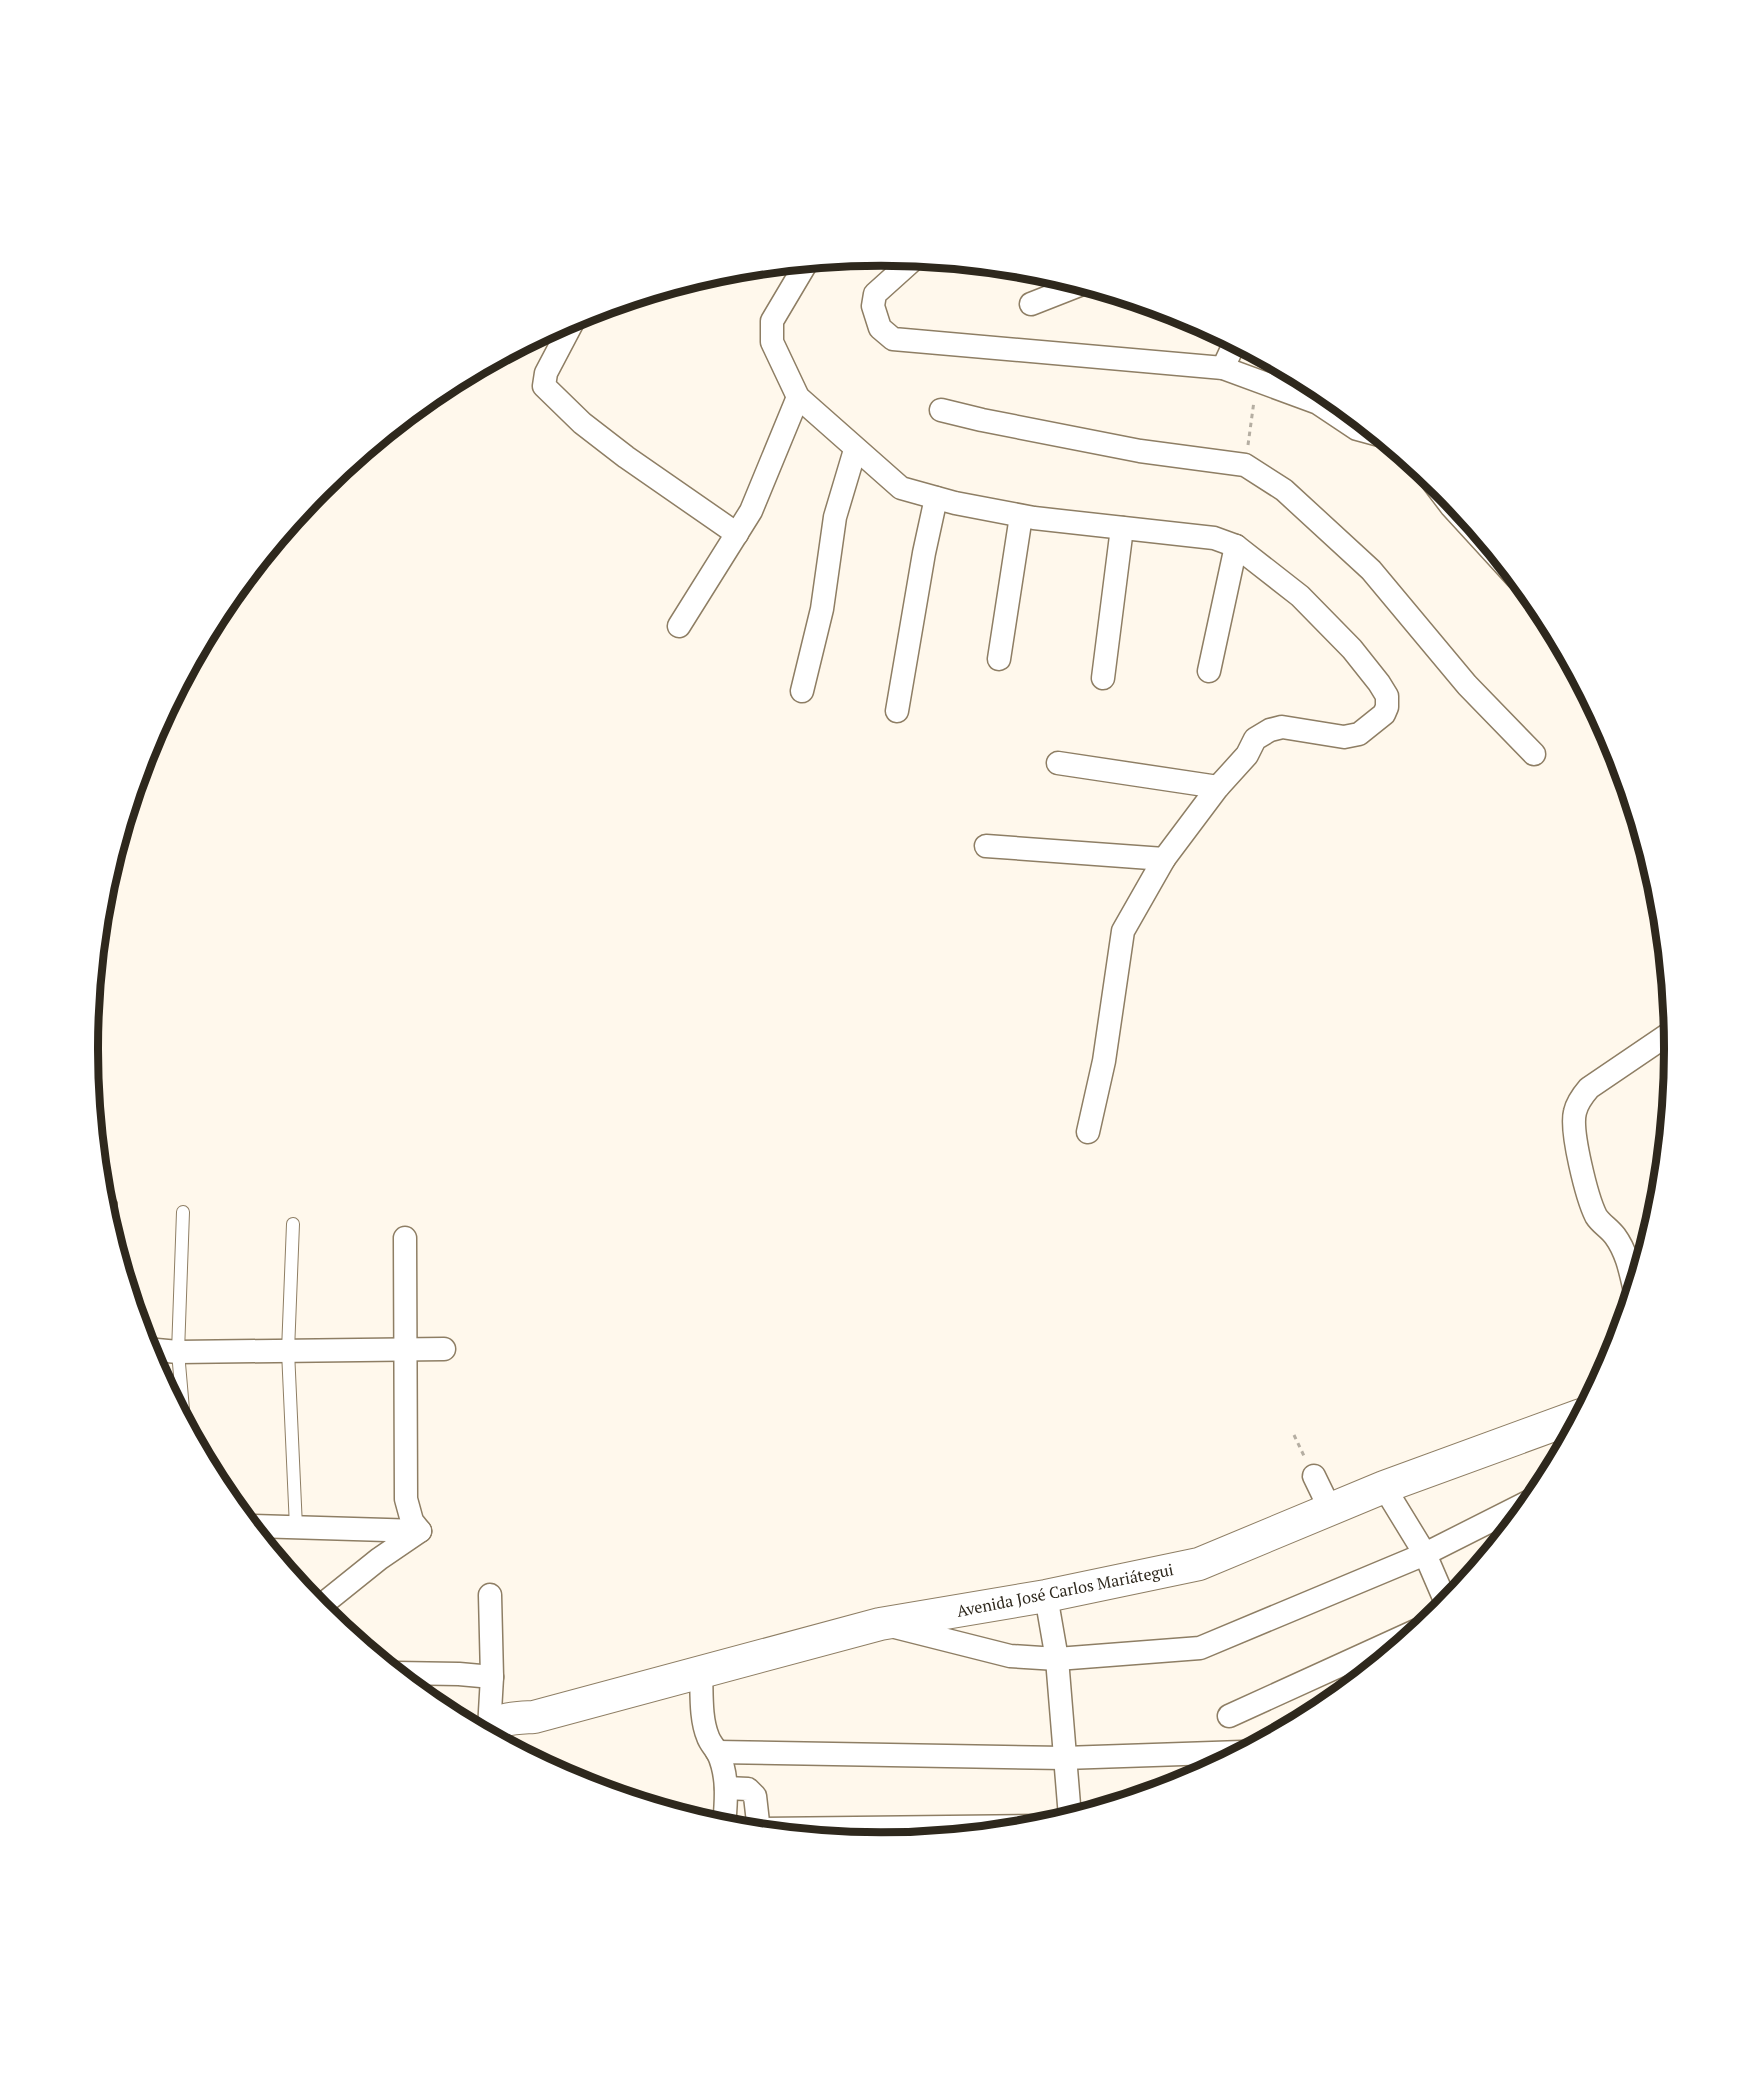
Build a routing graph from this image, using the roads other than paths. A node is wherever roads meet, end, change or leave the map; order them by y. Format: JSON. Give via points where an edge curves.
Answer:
{"nodes":[{"id":1,"x":906,"y":266,"type":"edge"},
{"id":2,"x":802,"y":270,"type":"edge"},
{"id":3,"x":1070,"y":289,"type":"edge"},
{"id":4,"x":1031,"y":304,"type":"dead end"},
{"id":5,"x":568,"y":331,"type":"edge"},
{"id":6,"x":1232,"y":348,"type":"edge"},
{"id":7,"x":1223,"y":368,"type":"junction"},
{"id":8,"x":798,"y":397,"type":"junction"},
{"id":9,"x":941,"y":410,"type":"dead end"},
{"id":10,"x":1339,"y":414,"type":"edge"},
{"id":11,"x":855,"y":450,"type":"junction"},
{"id":12,"x":936,"y":498,"type":"junction"},
{"id":13,"x":1021,"y":516,"type":"junction"},
{"id":14,"x":1122,"y":528,"type":"junction"},
{"id":15,"x":737,"y":534,"type":"junction"},
{"id":16,"x":1236,"y":546,"type":"junction"},
{"id":17,"x":679,"y":626,"type":"dead end"},
{"id":18,"x":999,"y":659,"type":"dead end"},
{"id":19,"x":1209,"y":671,"type":"dead end"},
{"id":20,"x":1103,"y":678,"type":"dead end"},
{"id":21,"x":802,"y":691,"type":"dead end"},
{"id":22,"x":897,"y":711,"type":"dead end"},
{"id":23,"x":1534,"y":754,"type":"dead end"},
{"id":24,"x":1058,"y":763,"type":"dead end"},
{"id":25,"x":1218,"y":787,"type":"junction"},
{"id":26,"x":986,"y":846,"type":"dead end"},
{"id":27,"x":1164,"y":859,"type":"junction"},
{"id":28,"x":1664,"y":1037,"type":"edge"},
{"id":29,"x":1088,"y":1132,"type":"dead end"},
{"id":30,"x":183,"y":1212,"type":"dead end"},
{"id":31,"x":293,"y":1224,"type":"dead end"},
{"id":32,"x":405,"y":1238,"type":"dead end"},
{"id":33,"x":1631,"y":1275,"type":"edge"},
{"id":34,"x":405,"y":1348,"type":"junction"},
{"id":35,"x":444,"y":1349,"type":"dead end"},
{"id":36,"x":157,"y":1350,"type":"edge"},
{"id":37,"x":288,"y":1351,"type":"junction"},
{"id":38,"x":178,"y":1352,"type":"junction"},
{"id":39,"x":183,"y":1405,"type":"edge"},
{"id":40,"x":1572,"y":1418,"type":"edge"},
{"id":41,"x":1314,"y":1476,"type":"road end"},
{"id":42,"x":1384,"y":1487,"type":"junction"},
{"id":43,"x":1516,"y":1507,"type":"edge"},
{"id":44,"x":1329,"y":1509,"type":"junction"},
{"id":45,"x":259,"y":1526,"type":"edge"},
{"id":46,"x":296,"y":1527,"type":"junction"},
{"id":47,"x":420,"y":1531,"type":"junction"},
{"id":48,"x":1425,"y":1554,"type":"junction"},
{"id":49,"x":490,"y":1595,"type":"dead end"},
{"id":50,"x":1443,"y":1595,"type":"edge"},
{"id":51,"x":1046,"y":1596,"type":"junction"},
{"id":52,"x":326,"y":1602,"type":"edge"},
{"id":53,"x":880,"y":1624,"type":"junction"},
{"id":54,"x":1395,"y":1640,"type":"edge"},
{"id":55,"x":1057,"y":1659,"type":"junction"},
{"id":56,"x":701,"y":1672,"type":"junction"},
{"id":57,"x":407,"y":1673,"type":"edge"},
{"id":58,"x":492,"y":1677,"type":"junction"},
{"id":59,"x":1229,"y":1716,"type":"dead end"},
{"id":60,"x":494,"y":1731,"type":"edge"},
{"id":61,"x":501,"y":1734,"type":"edge"},
{"id":62,"x":717,"y":1752,"type":"junction"},
{"id":63,"x":1227,"y":1753,"type":"edge"},
{"id":64,"x":1064,"y":1758,"type":"junction"},
{"id":65,"x":726,"y":1788,"type":"junction"},
{"id":66,"x":1069,"y":1809,"type":"edge"},
{"id":67,"x":725,"y":1816,"type":"edge"},
{"id":68,"x":758,"y":1822,"type":"edge"},
{"id":69,"x":973,"y":1827,"type":"edge"},
{"id":70,"x":812,"y":1829,"type":"edge"}],
"edges":[{"from":1,"to":7,"type":"street","via":[[875,294],[873,306],[880,328],[892,339]]},
{"from":2,"to":8,"type":"street","via":[[772,321],[771,342]]},
{"from":3,"to":4,"type":"street"},
{"from":5,"to":15,"type":"street","via":[[546,373],[544,386],[617,450]]},
{"from":6,"to":7,"type":"street"},
{"from":7,"to":10,"type":"street"},
{"from":8,"to":11,"type":"street"},
{"from":8,"to":15,"type":"street","via":[[751,511]]},
{"from":9,"to":23,"type":"street","via":[[1140,451],[1245,465],[1284,490],[1371,570],[1467,685]]},
{"from":11,"to":12,"type":"street","via":[[901,488]]},
{"from":11,"to":21,"type":"street","via":[[835,517],[822,609]]},
{"from":12,"to":13,"type":"street"},
{"from":12,"to":22,"type":"street"},
{"from":13,"to":14,"type":"street"},
{"from":13,"to":18,"type":"street"},
{"from":14,"to":16,"type":"street","via":[[1214,538]]},
{"from":14,"to":20,"type":"street"},
{"from":15,"to":17,"type":"street"},
{"from":16,"to":19,"type":"street"},
{"from":16,"to":25,"type":"street","via":[[1300,596],[1352,650],[1387,696],[1387,707],[1359,734],[1344,737],[1282,727],[1270,730],[1255,739]]},
{"from":24,"to":25,"type":"street"},
{"from":25,"to":27,"type":"street"},
{"from":26,"to":27,"type":"street"},
{"from":27,"to":29,"type":"street","via":[[1123,931],[1104,1061]]},
{"from":28,"to":33,"type":"street","via":[[1589,1088],[1575,1114],[1582,1171],[1593,1209],[1621,1245]]},
{"from":30,"to":38,"type":"lane"},
{"from":31,"to":37,"type":"lane"},
{"from":32,"to":34,"type":"street"},
{"from":34,"to":35,"type":"street"},
{"from":34,"to":37,"type":"street"},
{"from":34,"to":47,"type":"street","via":[[406,1499],[412,1521]]},
{"from":36,"to":38,"type":"street"},
{"from":37,"to":38,"type":"street"},
{"from":37,"to":46,"type":"lane"},
{"from":38,"to":39,"type":"lane"},
{"from":40,"to":42,"type":"street","name":"Avenida José Carlos Mariátegui"},
{"from":41,"to":44,"type":"street"},
{"from":42,"to":44,"type":"street","name":"Avenida José Carlos Mariátegui"},
{"from":42,"to":48,"type":"street"},
{"from":43,"to":48,"type":"street"},
{"from":44,"to":51,"type":"street","name":"Avenida José Carlos Mariátegui","via":[[1199,1564]]},
{"from":45,"to":46,"type":"street"},
{"from":46,"to":47,"type":"street"},
{"from":47,"to":52,"type":"street"},
{"from":48,"to":50,"type":"street"},
{"from":48,"to":55,"type":"street","via":[[1200,1648]]},
{"from":49,"to":58,"type":"street"},
{"from":51,"to":53,"type":"street","name":"Avenida José Carlos Mariátegui"},
{"from":51,"to":55,"type":"street"},
{"from":53,"to":55,"type":"street","via":[[1010,1656]]},
{"from":53,"to":56,"type":"street","name":"Avenida José Carlos Mariátegui"},
{"from":54,"to":59,"type":"street"},
{"from":55,"to":64,"type":"street"},
{"from":56,"to":61,"type":"street","name":"Avenida José Carlos Mariátegui","via":[[534,1717],[516,1731]]},
{"from":56,"to":62,"type":"street","via":[[704,1720]]},
{"from":57,"to":58,"type":"street"},
{"from":58,"to":60,"type":"street"},
{"from":62,"to":64,"type":"street"},
{"from":62,"to":65,"type":"street"},
{"from":63,"to":64,"type":"street"},
{"from":64,"to":66,"type":"street"},
{"from":65,"to":67,"type":"street"},
{"from":65,"to":68,"type":"street","via":[[752,1792]]},
{"from":69,"to":70,"type":"street"}]}
